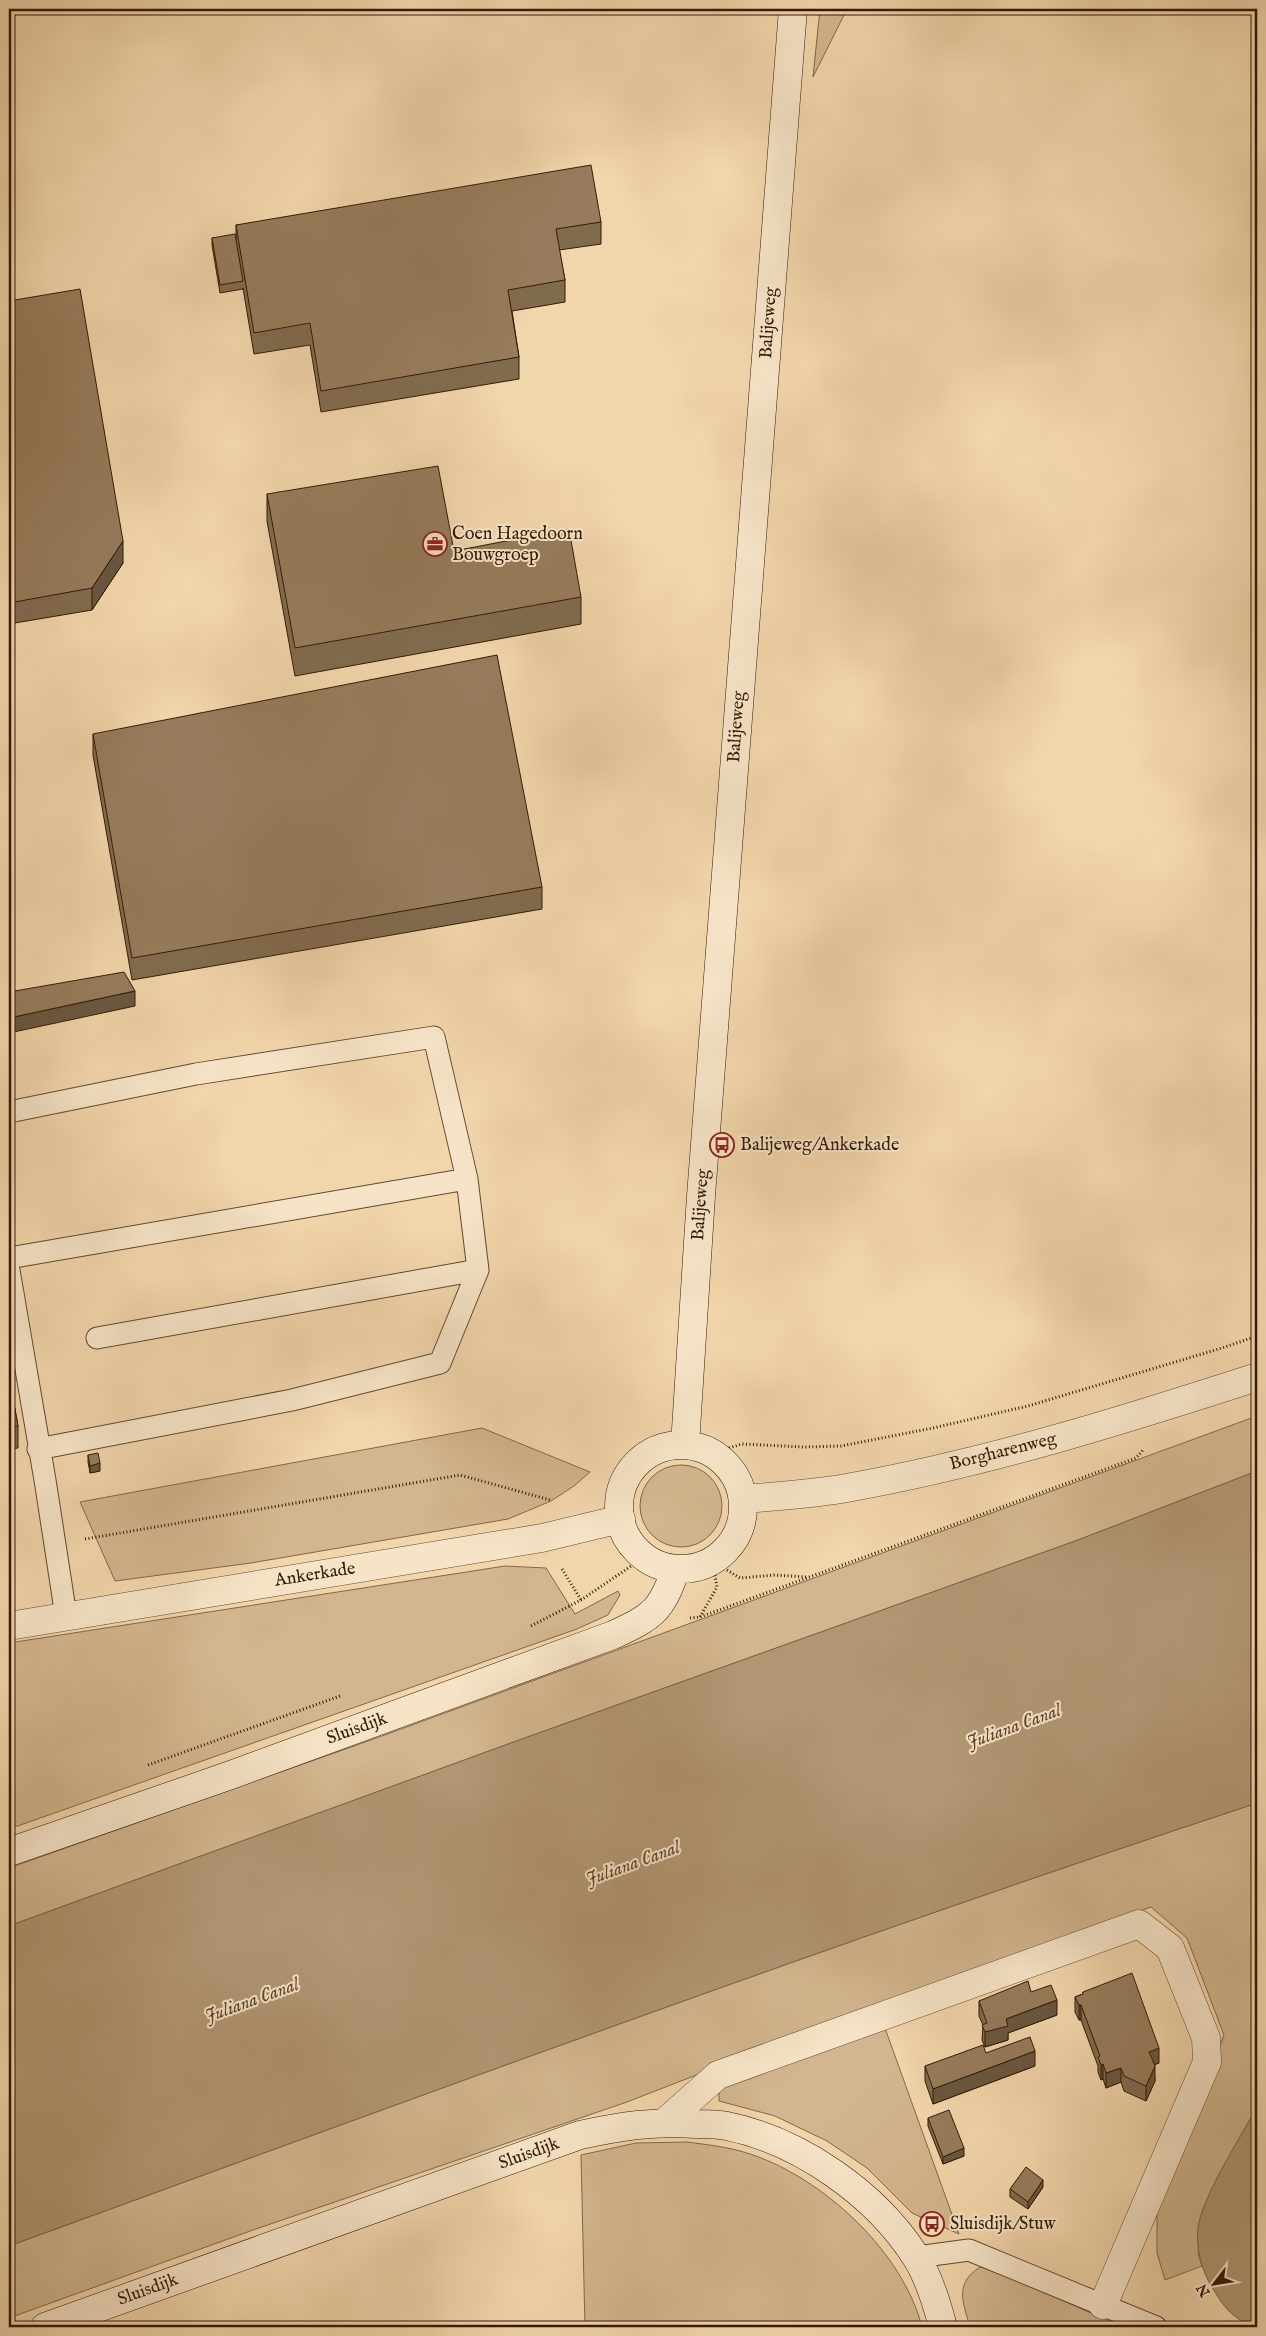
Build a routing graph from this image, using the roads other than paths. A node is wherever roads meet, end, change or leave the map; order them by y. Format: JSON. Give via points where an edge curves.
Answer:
{"nodes":[{"id":1,"x":793,"y":9,"type":"edge"},
{"id":2,"x":9,"y":1112,"type":"edge"},
{"id":3,"x":467,"y":1179,"type":"junction"},
{"id":4,"x":9,"y":1258,"type":"edge"},
{"id":5,"x":9,"y":1270,"type":"edge"},
{"id":6,"x":478,"y":1270,"type":"junction"},
{"id":7,"x":97,"y":1338,"type":"dead end"},
{"id":8,"x":1257,"y":1377,"type":"edge"},
{"id":9,"x":685,"y":1445,"type":"junction"},
{"id":10,"x":38,"y":1449,"type":"junction"},
{"id":11,"x":743,"y":1499,"type":"junction"},
{"id":12,"x":621,"y":1519,"type":"junction"},
{"id":13,"x":676,"y":1568,"type":"junction"},
{"id":14,"x":66,"y":1616,"type":"junction"},
{"id":15,"x":9,"y":1626,"type":"edge"},
{"id":16,"x":9,"y":1852,"type":"edge"},
{"id":17,"x":666,"y":2122,"type":"junction"},
{"id":18,"x":917,"y":2257,"type":"junction"},
{"id":19,"x":1103,"y":2305,"type":"junction"},
{"id":20,"x":45,"y":2327,"type":"edge"},
{"id":21,"x":943,"y":2327,"type":"edge"},
{"id":22,"x":1156,"y":2327,"type":"edge"}],
"edges":[{"from":1,"to":9,"type":"street","name":"Balijeweg","via":[[700,1206]]},
{"from":2,"to":3,"type":"lane","via":[[196,1074],[434,1038]]},
{"from":3,"to":4,"type":"lane"},
{"from":3,"to":6,"type":"lane"},
{"from":5,"to":10,"type":"lane"},
{"from":6,"to":7,"type":"lane"},
{"from":6,"to":10,"type":"lane","via":[[440,1363],[292,1400]]},
{"from":8,"to":11,"type":"street","name":"Borgharenweg","via":[[1108,1425],[978,1459],[851,1488]]},
{"from":9,"to":11,"type":"street","via":[[699,1447],[722,1460],[736,1477]]},
{"from":9,"to":12,"type":"street","via":[[660,1448],[633,1467],[621,1496]]},
{"from":10,"to":14,"type":"lane"},
{"from":11,"to":13,"type":"street","via":[[742,1521],[736,1537],[723,1553],[694,1568]]},
{"from":12,"to":13,"type":"street","via":[[633,1545],[645,1557],[660,1565]]},
{"from":12,"to":14,"type":"street","name":"Ankerkade","via":[[542,1538]]},
{"from":13,"to":16,"type":"street","name":"Sluisdijk","via":[[669,1589],[657,1608],[613,1635]]},
{"from":14,"to":15,"type":"street","name":"Ankerkade"},
{"from":17,"to":18,"type":"street","name":"Sluisdijk","via":[[726,2125],[767,2138],[814,2159],[854,2188]]},
{"from":17,"to":19,"type":"street","via":[[718,2074],[1139,1924],[1170,1948],[1206,2038],[1207,2062]]},
{"from":17,"to":20,"type":"street","name":"Sluisdijk","via":[[629,2124],[580,2135]]},
{"from":18,"to":19,"type":"lane","via":[[969,2250]]},
{"from":18,"to":21,"type":"street","name":"Sluisdijk"},
{"from":19,"to":22,"type":"lane"}]}
